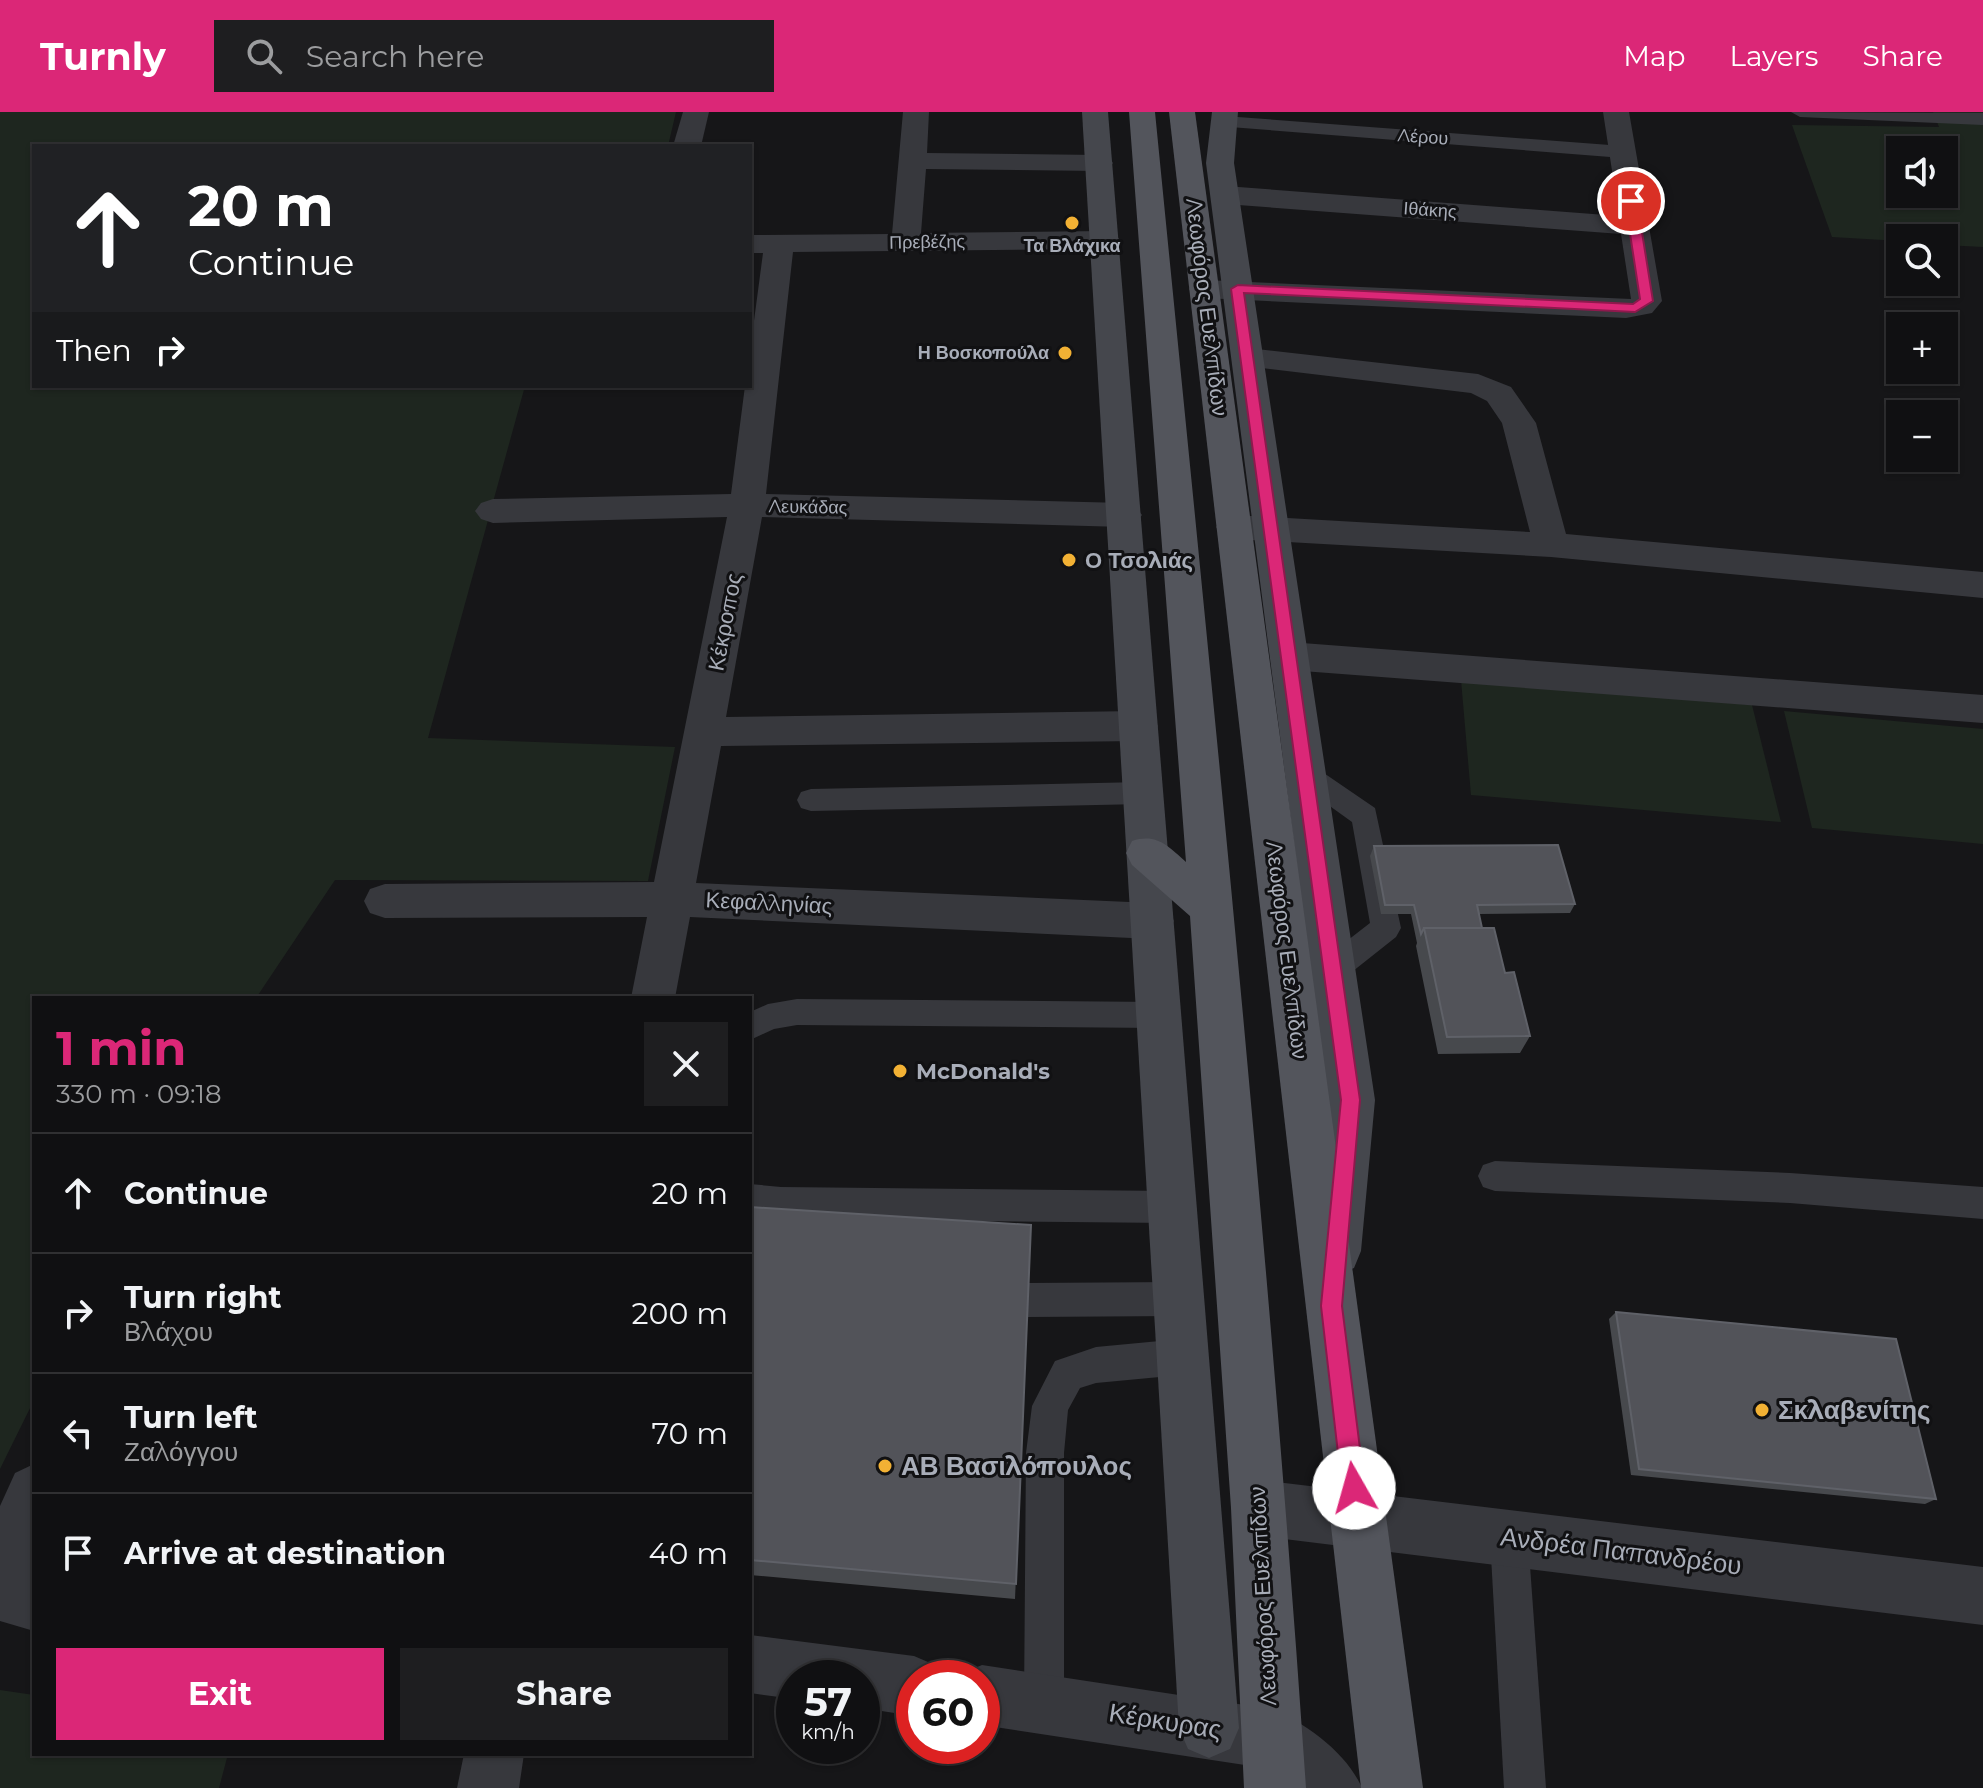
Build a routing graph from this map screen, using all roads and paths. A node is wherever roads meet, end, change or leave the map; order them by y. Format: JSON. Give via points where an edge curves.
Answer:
{"nodes":[{"id":1,"x":696,"y":112,"type":"edge"},
{"id":2,"x":916,"y":112,"type":"edge"},
{"id":3,"x":1182,"y":112,"type":"edge"},
{"id":4,"x":1616,"y":112,"type":"edge"},
{"id":5,"x":1800,"y":112,"type":"edge"},
{"id":6,"x":1142,"y":115,"type":"edge"},
{"id":7,"x":1224,"y":117,"type":"edge"},
{"id":8,"x":1983,"y":119,"type":"edge"},
{"id":9,"x":1097,"y":140,"type":"edge"},
{"id":10,"x":688,"y":144,"type":"edge"},
{"id":11,"x":1623,"y":152,"type":"junction"},
{"id":12,"x":912,"y":161,"type":"junction"},
{"id":13,"x":1211,"y":172,"type":"junction"},
{"id":14,"x":1635,"y":226,"type":"junction"},
{"id":15,"x":1105,"y":240,"type":"junction"},
{"id":16,"x":906,"y":243,"type":"junction"},
{"id":17,"x":764,"y":244,"type":"edge"},
{"id":18,"x":1221,"y":289,"type":"junction"},
{"id":19,"x":1162,"y":348,"type":"junction"},
{"id":20,"x":1248,"y":358,"type":"junction"},
{"id":21,"x":1115,"y":392,"type":"junction"},
{"id":22,"x":747,"y":505,"type":"junction"},
{"id":23,"x":493,"y":511,"type":"dead end"},
{"id":24,"x":1124,"y":515,"type":"junction"},
{"id":25,"x":1253,"y":527,"type":"junction"},
{"id":26,"x":1551,"y":545,"type":"junction"},
{"id":27,"x":1983,"y":585,"type":"edge"},
{"id":28,"x":1289,"y":656,"type":"junction"},
{"id":29,"x":1983,"y":709,"type":"edge"},
{"id":30,"x":1138,"y":726,"type":"junction"},
{"id":31,"x":704,"y":732,"type":"junction"},
{"id":32,"x":1305,"y":774,"type":"junction"},
{"id":33,"x":1143,"y":793,"type":"junction"},
{"id":34,"x":811,"y":800,"type":"dead end"},
{"id":35,"x":1147,"y":853,"type":"junction"},
{"id":36,"x":674,"y":899,"type":"junction"},
{"id":37,"x":385,"y":901,"type":"dead end"},
{"id":38,"x":1211,"y":909,"type":"junction"},
{"id":39,"x":1152,"y":921,"type":"junction"},
{"id":40,"x":1332,"y":970,"type":"junction"},
{"id":41,"x":653,"y":996,"type":"edge"},
{"id":42,"x":1158,"y":1015,"type":"junction"},
{"id":43,"x":752,"y":1026,"type":"edge"},
{"id":44,"x":1495,"y":1176,"type":"dead end"},
{"id":45,"x":752,"y":1199,"type":"edge"},
{"id":46,"x":1983,"y":1203,"type":"edge"},
{"id":47,"x":1171,"y":1207,"type":"junction"},
{"id":48,"x":1178,"y":1299,"type":"junction"},
{"id":49,"x":1028,"y":1300,"type":"edge"},
{"id":50,"x":1331,"y":1306,"type":"junction"},
{"id":51,"x":1181,"y":1357,"type":"junction"},
{"id":52,"x":32,"y":1497,"type":"edge"},
{"id":53,"x":1259,"y":1508,"type":"junction"},
{"id":54,"x":1358,"y":1519,"type":"junction"},
{"id":55,"x":1509,"y":1538,"type":"junction"},
{"id":56,"x":1983,"y":1596,"type":"edge"},
{"id":57,"x":32,"y":1601,"type":"edge"},
{"id":58,"x":752,"y":1664,"type":"edge"},
{"id":59,"x":776,"y":1667,"type":"edge"},
{"id":60,"x":1000,"y":1697,"type":"edge"},
{"id":61,"x":1044,"y":1703,"type":"junction"},
{"id":62,"x":1209,"y":1728,"type":"junction"},
{"id":63,"x":494,"y":1756,"type":"edge"},
{"id":64,"x":1273,"y":1763,"type":"edge"},
{"id":65,"x":488,"y":1788,"type":"edge"},
{"id":66,"x":1331,"y":1788,"type":"edge"},
{"id":67,"x":1392,"y":1788,"type":"edge"},
{"id":68,"x":1525,"y":1788,"type":"edge"}],
"edges":[{"from":1,"to":10,"type":"street"},
{"from":2,"to":12,"type":"street"},
{"from":3,"to":13,"type":"main road","name":"Λεωφόρος Ευελπίδων"},
{"from":4,"to":11,"type":"street"},
{"from":5,"to":8,"type":"lane"},
{"from":6,"to":9,"type":"street"},
{"from":6,"to":19,"type":"main road","name":"Λεωφόρος Ευελπίδων"},
{"from":7,"to":11,"type":"lane","name":"Λέρου"},
{"from":7,"to":13,"type":"street"},
{"from":9,"to":12,"type":"street"},
{"from":9,"to":15,"type":"street"},
{"from":11,"to":14,"type":"street"},
{"from":12,"to":16,"type":"street"},
{"from":13,"to":14,"type":"street","name":"Ιθάκης"},
{"from":13,"to":18,"type":"street"},
{"from":13,"to":18,"type":"main road","name":"Λεωφόρος Ευελπίδων"},
{"from":14,"to":18,"type":"street","via":[[1647,301],[1626,309]]},
{"from":15,"to":16,"type":"street","name":"Πρεβέζης"},
{"from":15,"to":21,"type":"street"},
{"from":16,"to":17,"type":"street","name":"Πρεβέζης"},
{"from":17,"to":22,"type":"street","name":"Κέκροπος"},
{"from":18,"to":20,"type":"street"},
{"from":18,"to":25,"type":"main road","name":"Λεωφόρος Ευελπίδων"},
{"from":19,"to":21,"type":"street"},
{"from":19,"to":38,"type":"main road","name":"Λεωφόρος Ευελπίδων"},
{"from":20,"to":25,"type":"street"},
{"from":20,"to":26,"type":"street","via":[[1478,384],[1499,394],[1519,423]]},
{"from":21,"to":24,"type":"street"},
{"from":22,"to":23,"type":"street","name":"Λευκάδας"},
{"from":22,"to":24,"type":"street","name":"Λευκάδας"},
{"from":22,"to":31,"type":"street","name":"Κέκροπος"},
{"from":24,"to":30,"type":"street"},
{"from":25,"to":26,"type":"street"},
{"from":25,"to":28,"type":"street"},
{"from":25,"to":50,"type":"main road","name":"Λεωφόρος Ευελπίδων"},
{"from":26,"to":27,"type":"street"},
{"from":28,"to":29,"type":"street"},
{"from":28,"to":32,"type":"street"},
{"from":30,"to":31,"type":"street"},
{"from":30,"to":33,"type":"street"},
{"from":31,"to":36,"type":"street","name":"Κέκροπος"},
{"from":32,"to":40,"type":"street"},
{"from":32,"to":40,"type":"lane","via":[[1365,816],[1386,928]]},
{"from":33,"to":34,"type":"lane"},
{"from":33,"to":35,"type":"street"},
{"from":35,"to":38,"type":"main road"},
{"from":35,"to":39,"type":"street"},
{"from":36,"to":37,"type":"street","name":"Κεφαλληνίας"},
{"from":36,"to":39,"type":"street","name":"Κεφαλληνίας"},
{"from":36,"to":41,"type":"street","name":"Κέκροπος"},
{"from":38,"to":53,"type":"main road","name":"Λεωφόρος Ευελπίδων"},
{"from":39,"to":42,"type":"street"},
{"from":40,"to":50,"type":"street","via":[[1351,1100]]},
{"from":42,"to":43,"type":"lane","via":[[797,1012]]},
{"from":42,"to":47,"type":"street"},
{"from":44,"to":46,"type":"lane","via":[[1790,1188]]},
{"from":45,"to":47,"type":"lane"},
{"from":47,"to":48,"type":"street"},
{"from":48,"to":49,"type":"lane"},
{"from":48,"to":51,"type":"street"},
{"from":50,"to":54,"type":"main road","name":"Λεωφόρος Ευελπίδων"},
{"from":51,"to":61,"type":"lane","via":[[1096,1365],[1068,1374],[1050,1406],[1045,1453]]},
{"from":51,"to":62,"type":"street"},
{"from":52,"to":57,"type":"street","via":[[2,1593]]},
{"from":53,"to":54,"type":"street","name":"Ανδρέα Παπανδρέου"},
{"from":53,"to":64,"type":"main road","name":"Λεωφόρος Ευελπίδων"},
{"from":54,"to":55,"type":"street","name":"Ανδρέα Παπανδρέου"},
{"from":54,"to":67,"type":"main road","name":"Λεωφόρος Ευελπίδων"},
{"from":55,"to":56,"type":"street","name":"Ανδρέα Παπανδρέου"},
{"from":55,"to":68,"type":"lane"},
{"from":58,"to":59,"type":"street"},
{"from":60,"to":61,"type":"street","name":"Κέρκυρας"},
{"from":61,"to":62,"type":"street","name":"Κέρκυρας"},
{"from":62,"to":64,"type":"street","name":"Κέρκυρας"},
{"from":63,"to":65,"type":"street"},
{"from":64,"to":66,"type":"street","name":"Κέρκυρας"}]}
